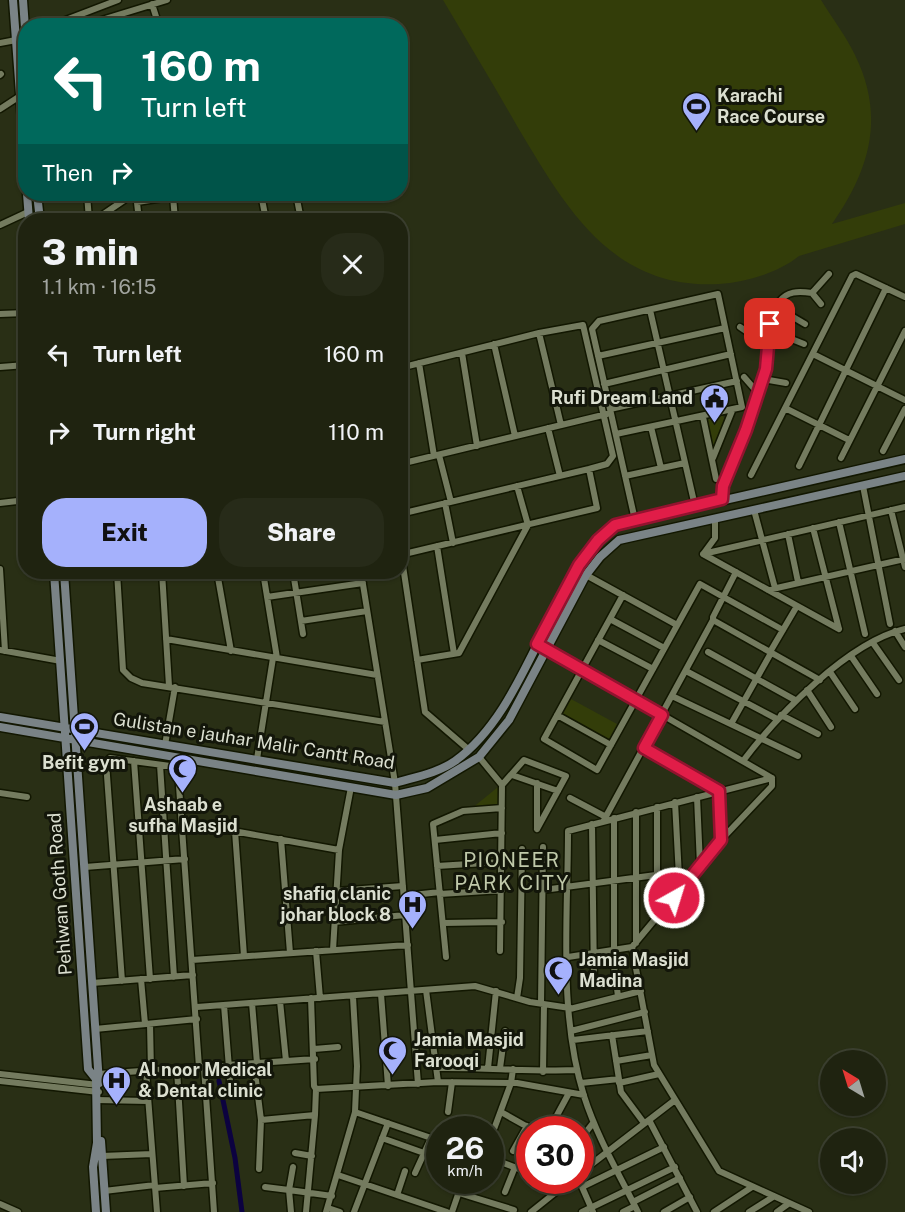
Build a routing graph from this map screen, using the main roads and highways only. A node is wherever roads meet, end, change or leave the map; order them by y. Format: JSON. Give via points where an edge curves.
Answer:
{"nodes":[{"id":1,"x":13,"y":0,"type":"edge"},
{"id":2,"x":23,"y":0,"type":"edge"},
{"id":3,"x":23,"y":18,"type":"edge"},
{"id":4,"x":18,"y":20,"type":"edge"},
{"id":5,"x":905,"y":459,"type":"edge"},
{"id":6,"x":905,"y":476,"type":"edge"},
{"id":7,"x":55,"y":579,"type":"edge"},
{"id":8,"x":65,"y":579,"type":"edge"},
{"id":9,"x":0,"y":717,"type":"edge"},
{"id":10,"x":0,"y":727,"type":"edge"},
{"id":11,"x":65,"y":728,"type":"junction"},
{"id":12,"x":76,"y":729,"type":"junction"},
{"id":13,"x":66,"y":738,"type":"junction"},
{"id":14,"x":76,"y":740,"type":"junction"},
{"id":15,"x":98,"y":1092,"type":"junction"},
{"id":16,"x":96,"y":1212,"type":"edge"},
{"id":17,"x":106,"y":1212,"type":"edge"}],
"edges":[{"from":1,"to":4,"type":"main road"},
{"from":2,"to":3,"type":"main road"},
{"from":5,"to":12,"type":"main road","name":"Gulistan e jauhar Malir Cantt Road","via":[[615,525],[579,565],[500,713],[454,762],[437,770],[395,783]]},
{"from":6,"to":14,"type":"main road","name":"Gulistan e jauhar Malir Cantt Road","via":[[619,540],[586,575],[509,720],[479,757],[427,788],[396,795],[178,763]]},
{"from":7,"to":11,"type":"main road","name":"Pehlwan Goth Road"},
{"from":8,"to":12,"type":"main road","name":"Pehlwan Goth Road"},
{"from":9,"to":11,"type":"main road","name":"Gulistan e jauhar Malir Cantt Road"},
{"from":10,"to":13,"type":"main road","name":"Gulistan e jauhar Malir Cantt Road"},
{"from":11,"to":12,"type":"main road","name":"Gulistan e jauhar Malir Cantt Road"},
{"from":11,"to":13,"type":"main road","name":"Pehlwan Goth Road"},
{"from":12,"to":14,"type":"main road","name":"Pehlwan Goth Road"},
{"from":13,"to":14,"type":"main road","name":"Gulistan e jauhar Malir Cantt Road"},
{"from":13,"to":15,"type":"main road","name":"Pehlwan Goth Road","via":[[88,1069],[95,1077]]},
{"from":14,"to":15,"type":"main road","name":"Pehlwan Goth Road"},
{"from":15,"to":16,"type":"main road","name":"Pehlwan Goth Road","via":[[93,1167]]},
{"from":15,"to":17,"type":"main road","name":"Pehlwan Goth Road"}]}
